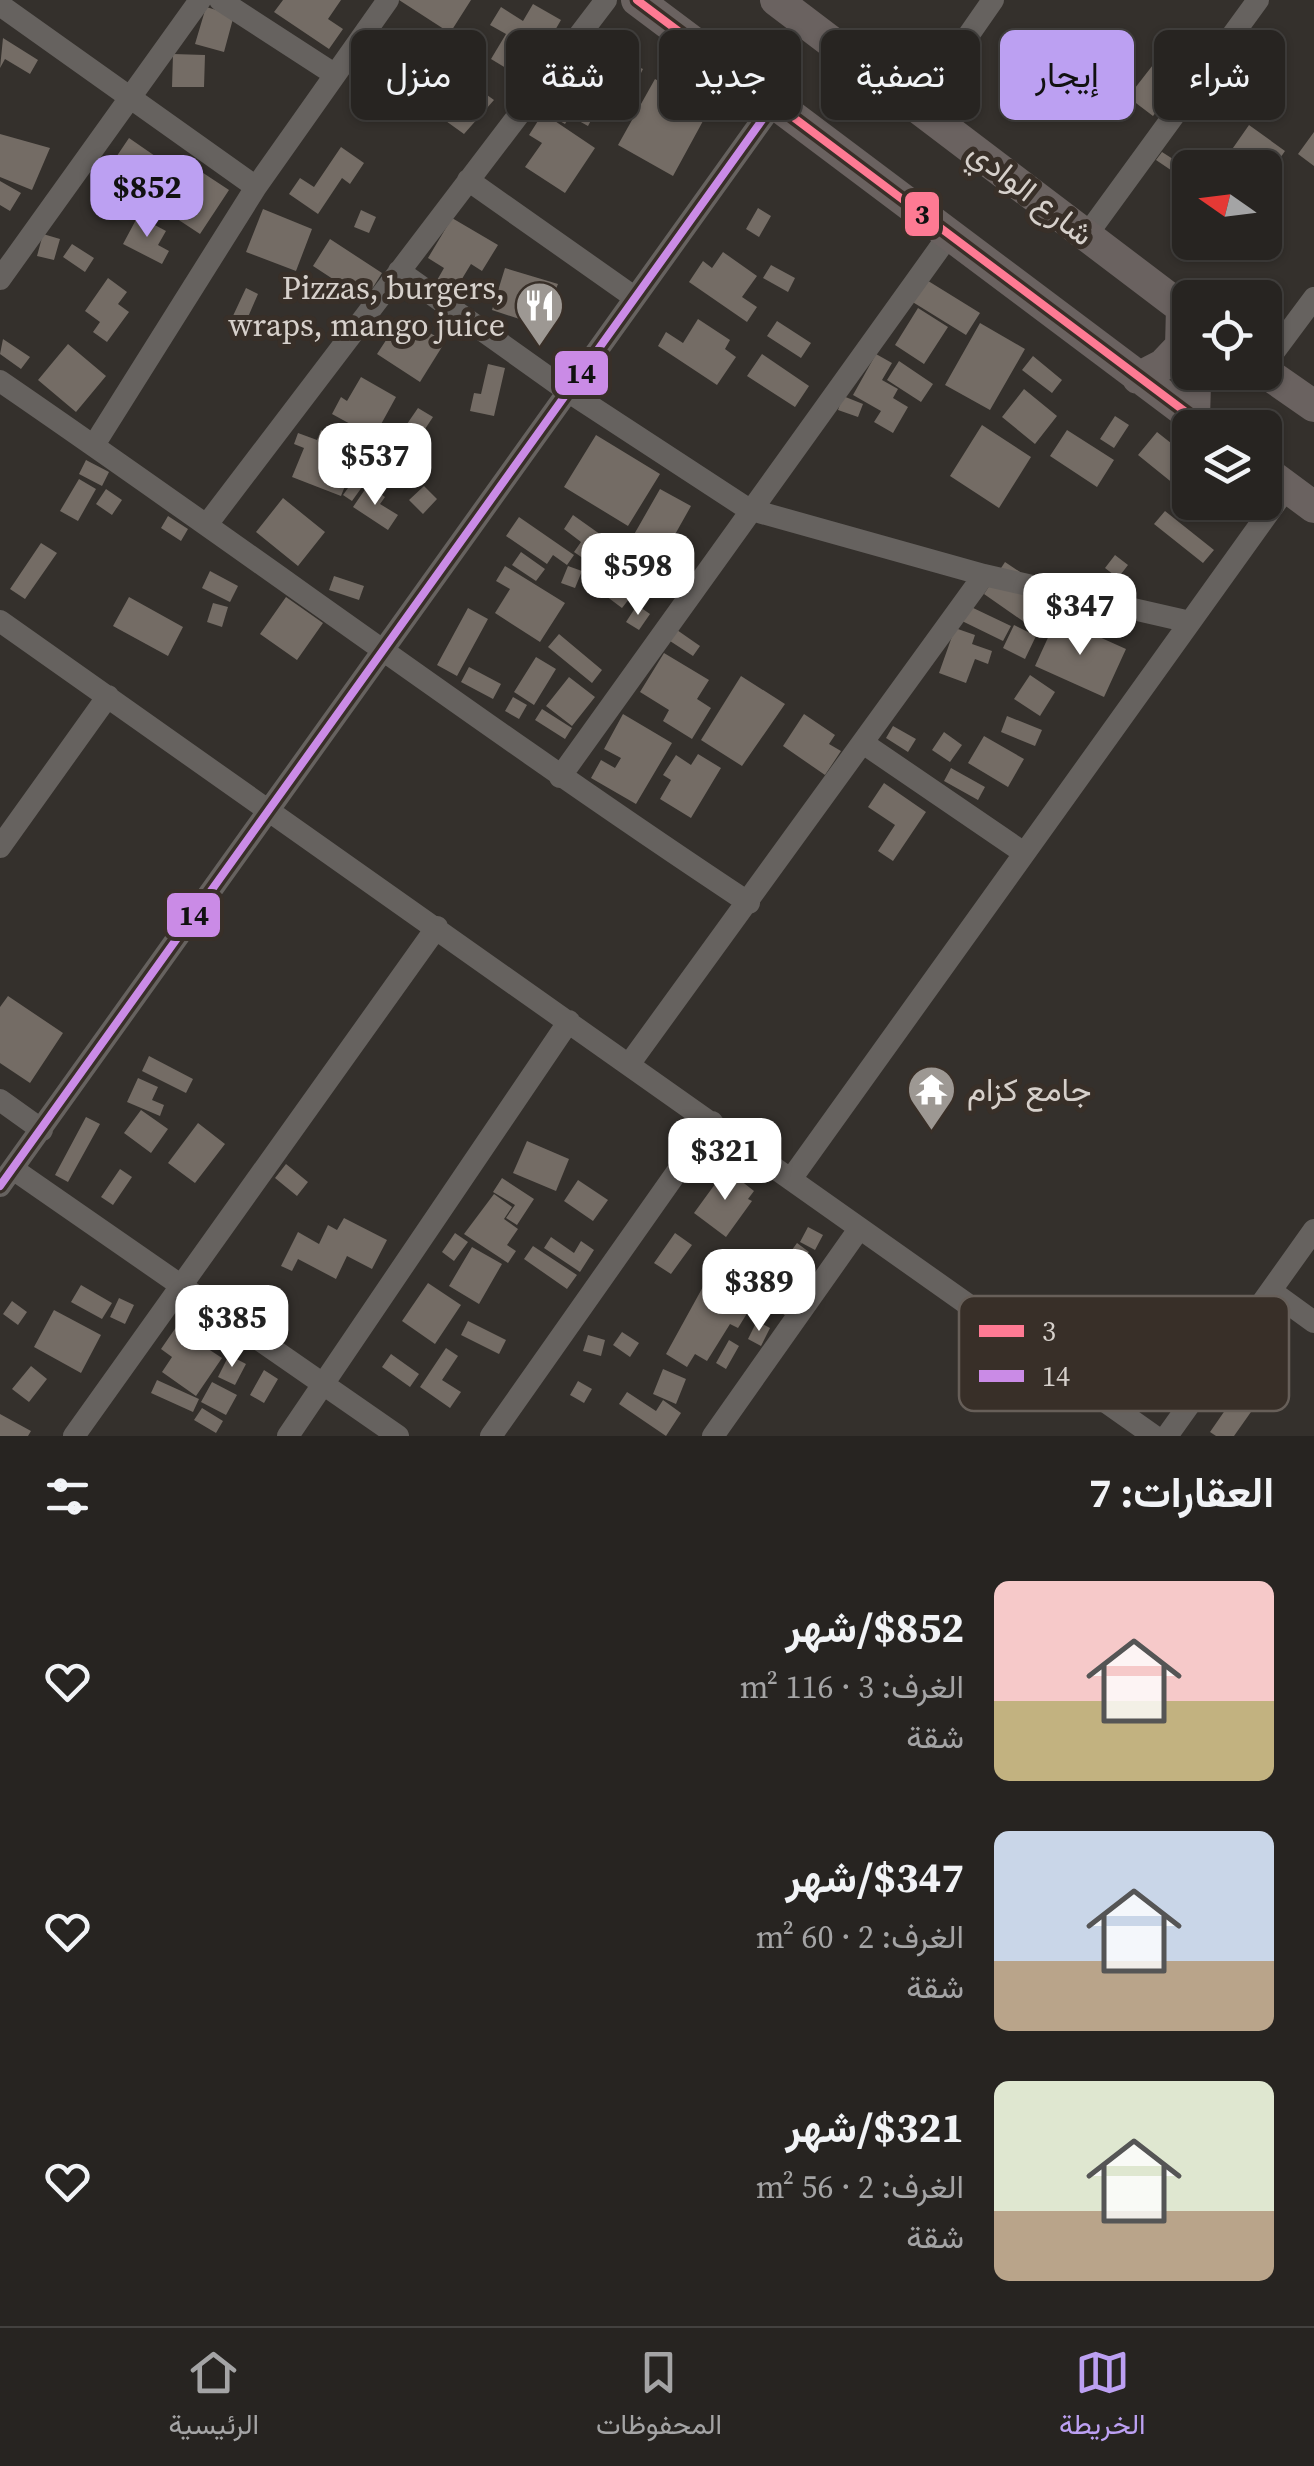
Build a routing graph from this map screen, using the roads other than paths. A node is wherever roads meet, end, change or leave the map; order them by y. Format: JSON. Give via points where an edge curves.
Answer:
{"nodes":[{"id":1,"x":200,"y":0,"type":"edge"},
{"id":2,"x":220,"y":0,"type":"edge"},
{"id":3,"x":388,"y":0,"type":"edge"},
{"id":4,"x":606,"y":0,"type":"edge"},
{"id":5,"x":638,"y":0,"type":"edge"},
{"id":6,"x":776,"y":0,"type":"edge"},
{"id":7,"x":993,"y":0,"type":"edge"},
{"id":8,"x":1258,"y":0,"type":"edge"},
{"id":9,"x":0,"y":5,"type":"edge"},
{"id":10,"x":678,"y":30,"type":"edge"},
{"id":11,"x":972,"y":30,"type":"edge"},
{"id":12,"x":821,"y":33,"type":"edge"},
{"id":13,"x":334,"y":74,"type":"junction"},
{"id":14,"x":132,"y":98,"type":"junction"},
{"id":15,"x":762,"y":120,"type":"edge"},
{"id":16,"x":799,"y":120,"type":"edge"},
{"id":17,"x":939,"y":120,"type":"edge"},
{"id":18,"x":468,"y":180,"type":"junction"},
{"id":19,"x":256,"y":187,"type":"junction"},
{"id":20,"x":949,"y":234,"type":"junction"},
{"id":21,"x":1086,"y":236,"type":"junction"},
{"id":22,"x":399,"y":271,"type":"junction"},
{"id":23,"x":0,"y":279,"type":"edge"},
{"id":24,"x":634,"y":297,"type":"junction"},
{"id":25,"x":1314,"y":298,"type":"edge"},
{"id":26,"x":1172,"y":300,"type":"edge"},
{"id":27,"x":1282,"y":344,"type":"edge"},
{"id":28,"x":1172,"y":355,"type":"edge"},
{"id":29,"x":1138,"y":378,"type":"junction"},
{"id":30,"x":0,"y":381,"type":"edge"},
{"id":31,"x":1282,"y":381,"type":"edge"},
{"id":32,"x":566,"y":390,"type":"junction"},
{"id":33,"x":1314,"y":406,"type":"edge"},
{"id":34,"x":1182,"y":410,"type":"edge"},
{"id":35,"x":94,"y":445,"type":"junction"},
{"id":36,"x":1282,"y":483,"type":"edge"},
{"id":37,"x":1314,"y":506,"type":"edge"},
{"id":38,"x":748,"y":509,"type":"junction"},
{"id":39,"x":1251,"y":520,"type":"edge"},
{"id":40,"x":208,"y":523,"type":"junction"},
{"id":41,"x":984,"y":576,"type":"junction"},
{"id":42,"x":0,"y":621,"type":"edge"},
{"id":43,"x":1190,"y":622,"type":"junction"},
{"id":44,"x":384,"y":653,"type":"junction"},
{"id":45,"x":108,"y":696,"type":"junction"},
{"id":46,"x":863,"y":743,"type":"junction"},
{"id":47,"x":560,"y":776,"type":"junction"},
{"id":48,"x":270,"y":812,"type":"junction"},
{"id":49,"x":0,"y":846,"type":"edge"},
{"id":50,"x":1024,"y":853,"type":"junction"},
{"id":51,"x":749,"y":903,"type":"junction"},
{"id":52,"x":438,"y":927,"type":"junction"},
{"id":53,"x":569,"y":1021,"type":"junction"},
{"id":54,"x":630,"y":1063,"type":"junction"},
{"id":55,"x":0,"y":1100,"type":"edge"},
{"id":56,"x":712,"y":1122,"type":"junction"},
{"id":57,"x":42,"y":1130,"type":"junction"},
{"id":58,"x":6,"y":1178,"type":"edge"},
{"id":59,"x":791,"y":1179,"type":"junction"},
{"id":60,"x":859,"y":1229,"type":"junction"},
{"id":61,"x":1314,"y":1230,"type":"edge"},
{"id":62,"x":180,"y":1286,"type":"junction"},
{"id":63,"x":1271,"y":1291,"type":"junction"},
{"id":64,"x":1267,"y":1296,"type":"edge"},
{"id":65,"x":1278,"y":1296,"type":"edge"},
{"id":66,"x":959,"y":1299,"type":"edge"},
{"id":67,"x":1289,"y":1304,"type":"edge"},
{"id":68,"x":1314,"y":1322,"type":"edge"},
{"id":69,"x":324,"y":1384,"type":"junction"},
{"id":70,"x":1118,"y":1411,"type":"edge"},
{"id":71,"x":1185,"y":1411,"type":"edge"},
{"id":72,"x":74,"y":1436,"type":"edge"},
{"id":73,"x":288,"y":1436,"type":"edge"},
{"id":74,"x":398,"y":1436,"type":"edge"},
{"id":75,"x":491,"y":1436,"type":"edge"},
{"id":76,"x":712,"y":1436,"type":"edge"},
{"id":77,"x":1154,"y":1436,"type":"edge"},
{"id":78,"x":1167,"y":1436,"type":"edge"}],
"edges":[{"from":1,"to":14,"type":"street"},
{"from":2,"to":13,"type":"street"},
{"from":3,"to":13,"type":"street"},
{"from":4,"to":18,"type":"street"},
{"from":5,"to":10,"type":"main road"},
{"from":6,"to":12,"type":"main road","name":"شارع الوادي"},
{"from":7,"to":11,"type":"street"},
{"from":8,"to":21,"type":"street"},
{"from":9,"to":14,"type":"street"},
{"from":13,"to":19,"type":"street"},
{"from":14,"to":19,"type":"street"},
{"from":14,"to":23,"type":"street"},
{"from":15,"to":24,"type":"street"},
{"from":16,"to":20,"type":"main road"},
{"from":17,"to":21,"type":"main road","name":"شارع الوادي"},
{"from":18,"to":22,"type":"street"},
{"from":18,"to":24,"type":"street"},
{"from":19,"to":35,"type":"street"},
{"from":20,"to":29,"type":"main road"},
{"from":20,"to":38,"type":"street"},
{"from":21,"to":26,"type":"main road","name":"شارع الوادي"},
{"from":22,"to":32,"type":"street"},
{"from":22,"to":40,"type":"street"},
{"from":24,"to":32,"type":"street"},
{"from":25,"to":27,"type":"street"},
{"from":28,"to":29,"type":"main road"},
{"from":29,"to":34,"type":"main road"},
{"from":30,"to":35,"type":"street"},
{"from":31,"to":33,"type":"main road"},
{"from":32,"to":38,"type":"street"},
{"from":32,"to":44,"type":"street"},
{"from":35,"to":40,"type":"street"},
{"from":36,"to":37,"type":"main road"},
{"from":38,"to":41,"type":"street"},
{"from":38,"to":47,"type":"street"},
{"from":39,"to":43,"type":"street"},
{"from":40,"to":44,"type":"street"},
{"from":41,"to":43,"type":"street"},
{"from":41,"to":46,"type":"street"},
{"from":42,"to":45,"type":"street"},
{"from":43,"to":50,"type":"street"},
{"from":44,"to":47,"type":"street"},
{"from":44,"to":48,"type":"street"},
{"from":45,"to":48,"type":"street"},
{"from":45,"to":49,"type":"street"},
{"from":46,"to":50,"type":"street"},
{"from":46,"to":51,"type":"street"},
{"from":47,"to":51,"type":"street"},
{"from":48,"to":52,"type":"street"},
{"from":48,"to":57,"type":"street"},
{"from":50,"to":59,"type":"street"},
{"from":51,"to":54,"type":"street"},
{"from":52,"to":53,"type":"street"},
{"from":52,"to":62,"type":"street"},
{"from":53,"to":54,"type":"street"},
{"from":53,"to":69,"type":"street"},
{"from":54,"to":56,"type":"street"},
{"from":55,"to":57,"type":"street"},
{"from":56,"to":59,"type":"street"},
{"from":56,"to":75,"type":"street"},
{"from":57,"to":58,"type":"street"},
{"from":58,"to":62,"type":"street"},
{"from":59,"to":60,"type":"street"},
{"from":60,"to":66,"type":"street"},
{"from":60,"to":76,"type":"street"},
{"from":61,"to":63,"type":"street"},
{"from":62,"to":69,"type":"street"},
{"from":62,"to":72,"type":"street"},
{"from":63,"to":64,"type":"street"},
{"from":63,"to":65,"type":"street"},
{"from":67,"to":68,"type":"street"},
{"from":69,"to":73,"type":"street"},
{"from":69,"to":74,"type":"street"},
{"from":70,"to":77,"type":"street"},
{"from":71,"to":78,"type":"street"}]}
